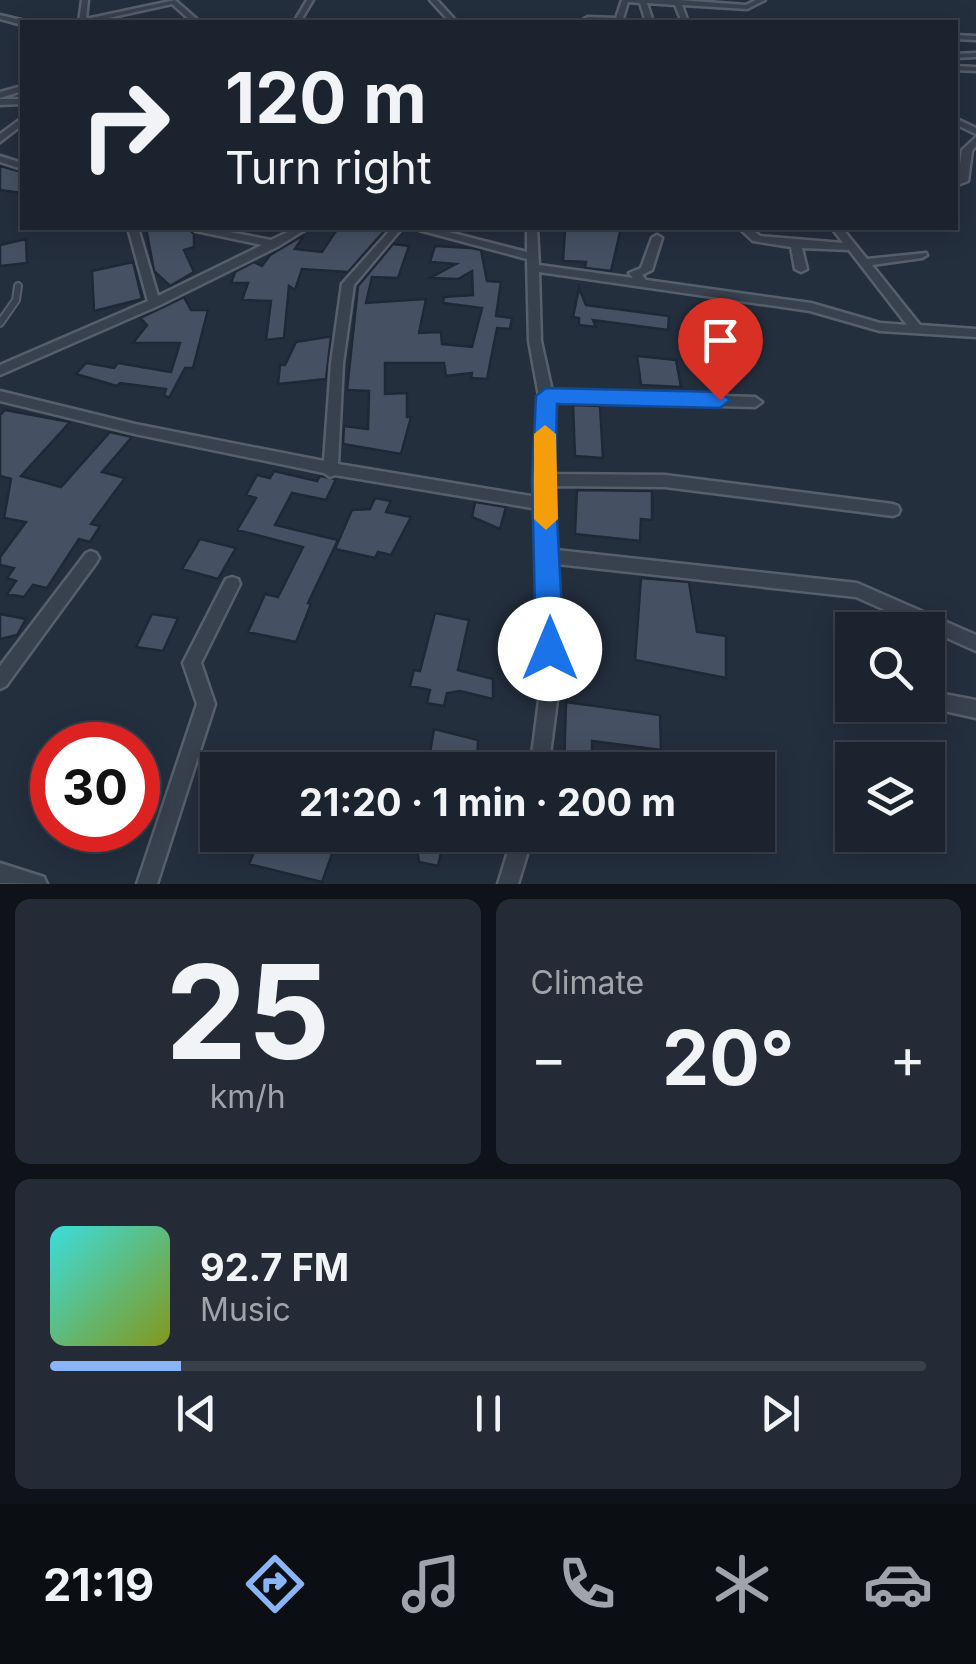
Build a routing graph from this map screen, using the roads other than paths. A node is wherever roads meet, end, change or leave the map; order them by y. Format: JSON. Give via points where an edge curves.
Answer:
{"nodes":[{"id":1,"x":432,"y":0,"type":"edge"},
{"id":2,"x":762,"y":0,"type":"edge"},
{"id":3,"x":171,"y":1,"type":"edge"},
{"id":4,"x":643,"y":1,"type":"edge"},
{"id":5,"x":676,"y":1,"type":"edge"},
{"id":6,"x":747,"y":7,"type":"junction"},
{"id":7,"x":92,"y":20,"type":"edge"},
{"id":8,"x":194,"y":20,"type":"edge"},
{"id":9,"x":452,"y":20,"type":"edge"},
{"id":10,"x":619,"y":20,"type":"edge"},
{"id":11,"x":757,"y":20,"type":"edge"},
{"id":12,"x":20,"y":124,"type":"edge"},
{"id":13,"x":0,"y":139,"type":"edge"},
{"id":14,"x":976,"y":140,"type":"edge"},
{"id":15,"x":965,"y":178,"type":"edge"},
{"id":16,"x":134,"y":230,"type":"edge"},
{"id":17,"x":206,"y":230,"type":"edge"},
{"id":18,"x":300,"y":230,"type":"edge"},
{"id":19,"x":395,"y":230,"type":"edge"},
{"id":20,"x":430,"y":230,"type":"edge"},
{"id":21,"x":532,"y":230,"type":"edge"},
{"id":22,"x":746,"y":230,"type":"edge"},
{"id":23,"x":839,"y":230,"type":"edge"},
{"id":24,"x":657,"y":238,"type":"dead end"},
{"id":25,"x":275,"y":244,"type":"junction"},
{"id":26,"x":796,"y":244,"type":"junction"},
{"id":27,"x":852,"y":246,"type":"junction"},
{"id":28,"x":922,"y":256,"type":"dead end"},
{"id":29,"x":533,"y":262,"type":"junction"},
{"id":30,"x":865,"y":263,"type":"junction"},
{"id":31,"x":801,"y":269,"type":"dead end"},
{"id":32,"x":642,"y":283,"type":"junction"},
{"id":33,"x":18,"y":286,"type":"dead end"},
{"id":34,"x":154,"y":303,"type":"junction"},
{"id":35,"x":0,"y":323,"type":"edge"},
{"id":36,"x":918,"y":330,"type":"junction"},
{"id":37,"x":976,"y":333,"type":"edge"},
{"id":38,"x":0,"y":370,"type":"edge"},
{"id":39,"x":0,"y":396,"type":"edge"},
{"id":40,"x":546,"y":396,"type":"junction"},
{"id":41,"x":755,"y":402,"type":"dead end"},
{"id":42,"x":330,"y":471,"type":"junction"},
{"id":43,"x":544,"y":480,"type":"junction"},
{"id":44,"x":545,"y":504,"type":"junction"},
{"id":45,"x":892,"y":510,"type":"dead end"},
{"id":46,"x":548,"y":556,"type":"junction"},
{"id":47,"x":91,"y":558,"type":"dead end"},
{"id":48,"x":232,"y":584,"type":"dead end"},
{"id":49,"x":976,"y":643,"type":"edge"},
{"id":50,"x":0,"y":680,"type":"edge"},
{"id":51,"x":945,"y":703,"type":"edge"},
{"id":52,"x":976,"y":709,"type":"edge"},
{"id":53,"x":542,"y":752,"type":"edge"},
{"id":54,"x":518,"y":852,"type":"edge"},
{"id":55,"x":0,"y":873,"type":"edge"},
{"id":56,"x":36,"y":884,"type":"edge"},
{"id":57,"x":147,"y":884,"type":"edge"},
{"id":58,"x":508,"y":884,"type":"edge"}],
"edges":[{"from":1,"to":9,"type":"street"},
{"from":2,"to":6,"type":"street"},
{"from":3,"to":7,"type":"street"},
{"from":3,"to":8,"type":"street"},
{"from":4,"to":5,"type":"street"},
{"from":4,"to":10,"type":"street","via":[[625,0]]},
{"from":5,"to":6,"type":"street"},
{"from":6,"to":11,"type":"street"},
{"from":12,"to":13,"type":"street"},
{"from":14,"to":15,"type":"street","via":[[967,150]]},
{"from":16,"to":34,"type":"street"},
{"from":17,"to":25,"type":"street"},
{"from":18,"to":25,"type":"street"},
{"from":19,"to":42,"type":"street","via":[[348,284]]},
{"from":20,"to":29,"type":"street"},
{"from":21,"to":29,"type":"street"},
{"from":22,"to":26,"type":"street","via":[[758,240]]},
{"from":23,"to":27,"type":"street"},
{"from":24,"to":32,"type":"street","via":[[646,270],[635,273]]},
{"from":25,"to":34,"type":"street"},
{"from":26,"to":27,"type":"street"},
{"from":26,"to":31,"type":"street"},
{"from":27,"to":30,"type":"street"},
{"from":28,"to":30,"type":"street"},
{"from":29,"to":32,"type":"street"},
{"from":29,"to":40,"type":"street","via":[[535,341]]},
{"from":30,"to":36,"type":"street"},
{"from":32,"to":36,"type":"street"},
{"from":33,"to":35,"type":"lane"},
{"from":34,"to":38,"type":"street"},
{"from":36,"to":37,"type":"street"},
{"from":39,"to":42,"type":"street"},
{"from":40,"to":41,"type":"street"},
{"from":40,"to":43,"type":"street"},
{"from":42,"to":44,"type":"street"},
{"from":43,"to":44,"type":"street"},
{"from":43,"to":45,"type":"street","via":[[665,482]]},
{"from":44,"to":46,"type":"street"},
{"from":46,"to":49,"type":"street","via":[[857,590]]},
{"from":46,"to":53,"type":"street","via":[[550,685]]},
{"from":47,"to":50,"type":"street"},
{"from":48,"to":57,"type":"street","via":[[192,663],[206,704]]},
{"from":51,"to":52,"type":"street"},
{"from":54,"to":58,"type":"street"},
{"from":55,"to":56,"type":"street"}]}
